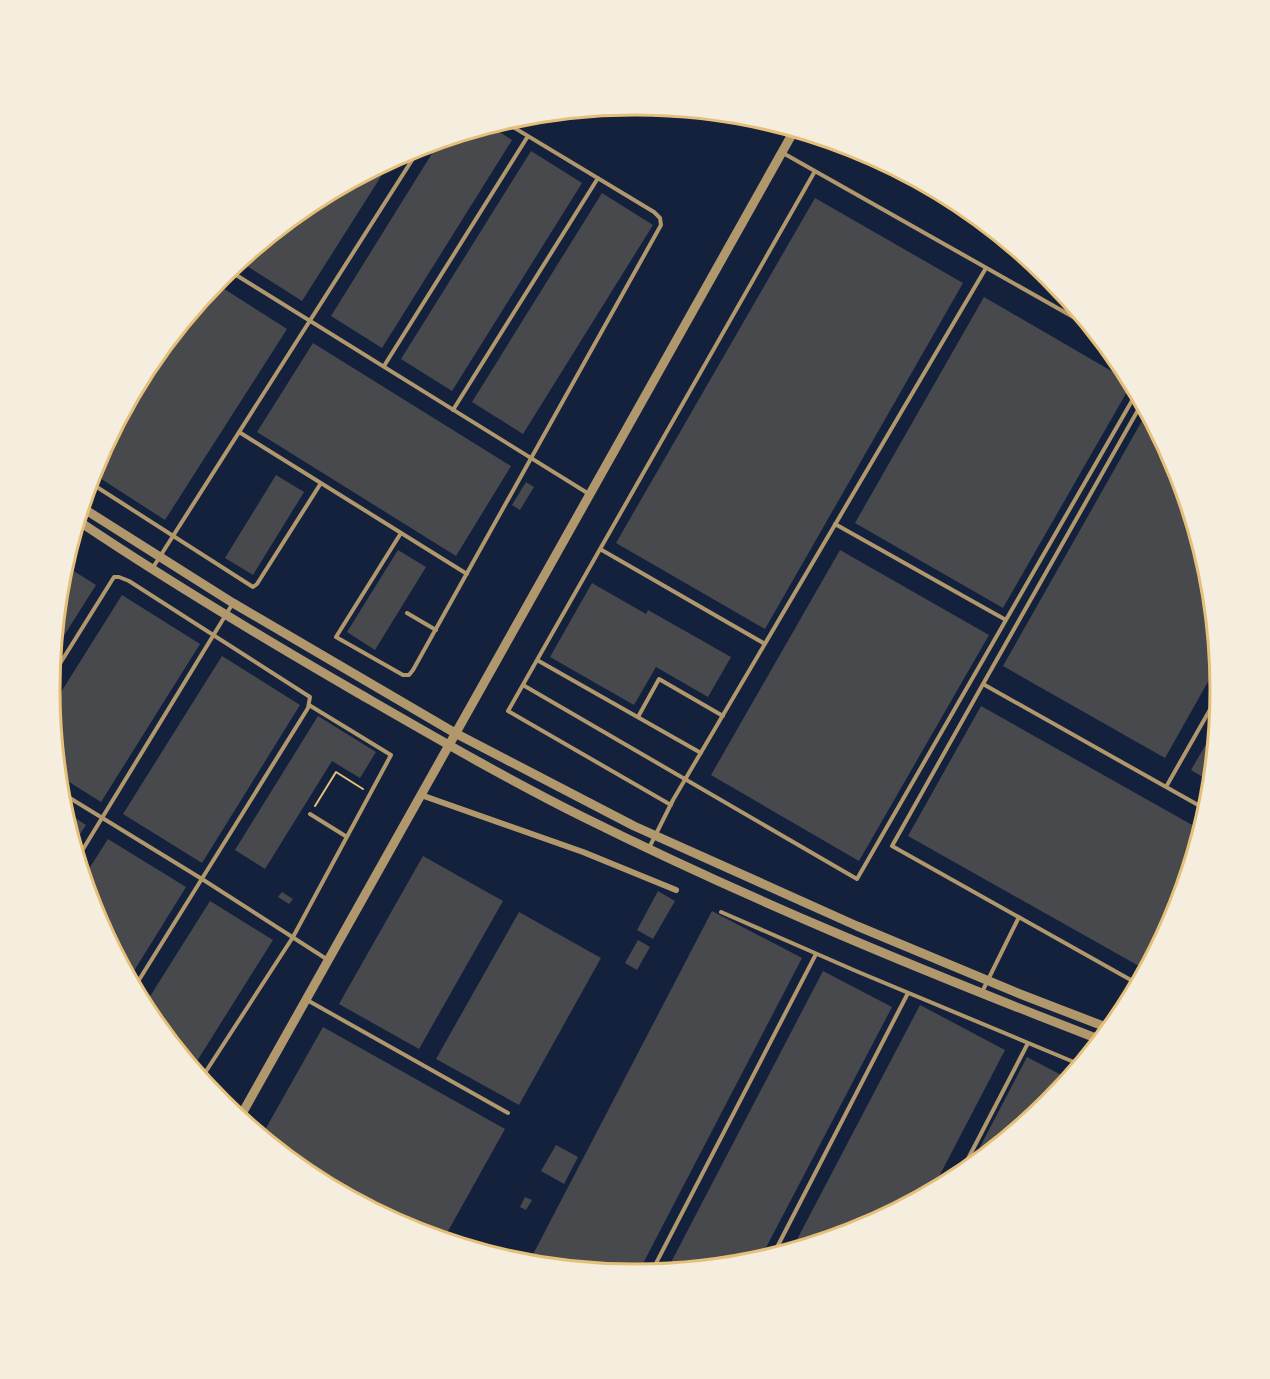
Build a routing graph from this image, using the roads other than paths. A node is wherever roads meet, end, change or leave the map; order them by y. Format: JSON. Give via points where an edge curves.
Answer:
{"nodes":[{"id":1,"x":514,"y":128,"type":"edge"},
{"id":2,"x":528,"y":136,"type":"junction"},
{"id":3,"x":791,"y":136,"type":"edge"},
{"id":4,"x":782,"y":153,"type":"junction"},
{"id":5,"x":413,"y":159,"type":"edge"},
{"id":6,"x":815,"y":171,"type":"junction"},
{"id":7,"x":598,"y":178,"type":"junction"},
{"id":8,"x":986,"y":268,"type":"junction"},
{"id":9,"x":236,"y":275,"type":"edge"},
{"id":10,"x":1072,"y":317,"type":"edge"},
{"id":11,"x":310,"y":321,"type":"junction"},
{"id":12,"x":384,"y":367,"type":"junction"},
{"id":13,"x":1132,"y":401,"type":"edge"},
{"id":14,"x":453,"y":410,"type":"junction"},
{"id":15,"x":1138,"y":411,"type":"edge"},
{"id":16,"x":239,"y":432,"type":"junction"},
{"id":17,"x":531,"y":458,"type":"junction"},
{"id":18,"x":321,"y":483,"type":"junction"},
{"id":19,"x":97,"y":487,"type":"edge"},
{"id":20,"x":590,"y":494,"type":"junction"},
{"id":21,"x":89,"y":512,"type":"edge"},
{"id":22,"x":835,"y":524,"type":"junction"},
{"id":23,"x":85,"y":525,"type":"edge"},
{"id":24,"x":401,"y":533,"type":"junction"},
{"id":25,"x":173,"y":536,"type":"junction"},
{"id":26,"x":600,"y":549,"type":"junction"},
{"id":27,"x":159,"y":557,"type":"junction"},
{"id":28,"x":152,"y":569,"type":"junction"},
{"id":29,"x":467,"y":574,"type":"junction"},
{"id":30,"x":233,"y":603,"type":"junction"},
{"id":31,"x":407,"y":613,"type":"dead end"},
{"id":32,"x":225,"y":616,"type":"junction"},
{"id":33,"x":1006,"y":620,"type":"junction"},
{"id":34,"x":435,"y":630,"type":"junction"},
{"id":35,"x":214,"y":634,"type":"junction"},
{"id":36,"x":765,"y":644,"type":"junction"},
{"id":37,"x":537,"y":659,"type":"junction"},
{"id":38,"x":61,"y":662,"type":"edge"},
{"id":39,"x":983,"y":684,"type":"junction"},
{"id":40,"x":523,"y":685,"type":"junction"},
{"id":41,"x":309,"y":705,"type":"junction"},
{"id":42,"x":1209,"y":711,"type":"edge"},
{"id":43,"x":723,"y":716,"type":"junction"},
{"id":44,"x":638,"y":717,"type":"junction"},
{"id":45,"x":455,"y":732,"type":"junction"},
{"id":46,"x":448,"y":745,"type":"junction"},
{"id":47,"x":701,"y":753,"type":"junction"},
{"id":48,"x":685,"y":780,"type":"junction"},
{"id":49,"x":1166,"y":787,"type":"junction"},
{"id":50,"x":421,"y":795,"type":"junction"},
{"id":51,"x":70,"y":798,"type":"edge"},
{"id":52,"x":670,"y":805,"type":"junction"},
{"id":53,"x":1198,"y":805,"type":"edge"},
{"id":54,"x":310,"y":814,"type":"road end"},
{"id":55,"x":103,"y":818,"type":"junction"},
{"id":56,"x":654,"y":836,"type":"junction"},
{"id":57,"x":347,"y":837,"type":"junction"},
{"id":58,"x":83,"y":849,"type":"edge"},
{"id":59,"x":648,"y":849,"type":"junction"},
{"id":60,"x":202,"y":879,"type":"junction"},
{"id":61,"x":676,"y":890,"type":"dead end"},
{"id":62,"x":721,"y":912,"type":"dead end"},
{"id":63,"x":1019,"y":917,"type":"junction"},
{"id":64,"x":292,"y":937,"type":"junction"},
{"id":65,"x":816,"y":954,"type":"junction"},
{"id":66,"x":328,"y":960,"type":"junction"},
{"id":67,"x":139,"y":980,"type":"edge"},
{"id":68,"x":1131,"y":980,"type":"edge"},
{"id":69,"x":988,"y":981,"type":"junction"},
{"id":70,"x":908,"y":993,"type":"junction"},
{"id":71,"x":982,"y":993,"type":"junction"},
{"id":72,"x":306,"y":999,"type":"junction"},
{"id":73,"x":1101,"y":1025,"type":"edge"},
{"id":74,"x":1093,"y":1037,"type":"edge"},
{"id":75,"x":1028,"y":1042,"type":"junction"},
{"id":76,"x":1073,"y":1062,"type":"edge"},
{"id":77,"x":206,"y":1072,"type":"edge"},
{"id":78,"x":244,"y":1111,"type":"edge"},
{"id":79,"x":507,"y":1113,"type":"dead end"},
{"id":80,"x":968,"y":1158,"type":"edge"},
{"id":81,"x":777,"y":1246,"type":"edge"},
{"id":82,"x":656,"y":1263,"type":"edge"}],
"edges":[{"from":1,"to":2,"type":"lane"},
{"from":2,"to":7,"type":"lane"},
{"from":2,"to":12,"type":"lane"},
{"from":3,"to":4,"type":"street"},
{"from":4,"to":6,"type":"lane"},
{"from":4,"to":20,"type":"street"},
{"from":5,"to":11,"type":"lane"},
{"from":6,"to":8,"type":"lane"},
{"from":6,"to":26,"type":"lane"},
{"from":7,"to":14,"type":"lane"},
{"from":7,"to":17,"type":"lane","via":[[654,212],[661,225]]},
{"from":8,"to":10,"type":"lane"},
{"from":8,"to":22,"type":"lane"},
{"from":9,"to":11,"type":"lane"},
{"from":11,"to":12,"type":"lane"},
{"from":11,"to":16,"type":"lane"},
{"from":12,"to":14,"type":"lane"},
{"from":13,"to":33,"type":"lane"},
{"from":14,"to":17,"type":"lane"},
{"from":15,"to":39,"type":"lane"},
{"from":16,"to":18,"type":"lane"},
{"from":16,"to":25,"type":"lane"},
{"from":17,"to":20,"type":"lane"},
{"from":17,"to":29,"type":"lane"},
{"from":18,"to":24,"type":"lane"},
{"from":18,"to":25,"type":"lane","via":[[253,586]]},
{"from":19,"to":25,"type":"lane"},
{"from":20,"to":45,"type":"street"},
{"from":21,"to":27,"type":"street"},
{"from":22,"to":33,"type":"lane"},
{"from":22,"to":36,"type":"lane"},
{"from":23,"to":28,"type":"street"},
{"from":24,"to":29,"type":"lane"},
{"from":24,"to":34,"type":"lane","via":[[336,637],[395,673],[409,675]]},
{"from":25,"to":27,"type":"lane"},
{"from":26,"to":36,"type":"lane"},
{"from":26,"to":37,"type":"lane"},
{"from":27,"to":28,"type":"lane"},
{"from":27,"to":30,"type":"street"},
{"from":28,"to":32,"type":"street"},
{"from":29,"to":34,"type":"lane"},
{"from":30,"to":32,"type":"lane"},
{"from":30,"to":45,"type":"street"},
{"from":31,"to":34,"type":"lane"},
{"from":32,"to":35,"type":"lane"},
{"from":32,"to":46,"type":"street"},
{"from":33,"to":48,"type":"lane","via":[[857,879]]},
{"from":35,"to":38,"type":"lane","via":[[129,581],[114,577]]},
{"from":35,"to":41,"type":"lane","via":[[307,693]]},
{"from":35,"to":55,"type":"lane"},
{"from":36,"to":43,"type":"lane"},
{"from":37,"to":40,"type":"lane"},
{"from":37,"to":44,"type":"lane"},
{"from":39,"to":49,"type":"lane"},
{"from":39,"to":63,"type":"lane","via":[[892,846]]},
{"from":40,"to":48,"type":"lane"},
{"from":40,"to":52,"type":"lane","via":[[508,711]]},
{"from":41,"to":57,"type":"lane","via":[[391,756]]},
{"from":41,"to":60,"type":"lane"},
{"from":42,"to":49,"type":"lane"},
{"from":43,"to":44,"type":"lane","via":[[659,679]]},
{"from":43,"to":47,"type":"lane"},
{"from":44,"to":47,"type":"lane"},
{"from":45,"to":46,"type":"street"},
{"from":45,"to":56,"type":"street"},
{"from":46,"to":50,"type":"street"},
{"from":46,"to":59,"type":"street"},
{"from":47,"to":48,"type":"lane"},
{"from":48,"to":52,"type":"lane"},
{"from":49,"to":53,"type":"lane"},
{"from":50,"to":61,"type":"street","via":[[583,852]]},
{"from":50,"to":66,"type":"street"},
{"from":51,"to":55,"type":"lane"},
{"from":52,"to":56,"type":"lane"},
{"from":54,"to":57,"type":"lane"},
{"from":55,"to":58,"type":"lane"},
{"from":55,"to":60,"type":"lane"},
{"from":56,"to":59,"type":"lane"},
{"from":56,"to":69,"type":"street"},
{"from":57,"to":64,"type":"lane"},
{"from":59,"to":71,"type":"street"},
{"from":60,"to":64,"type":"lane"},
{"from":60,"to":67,"type":"lane"},
{"from":62,"to":65,"type":"lane"},
{"from":63,"to":68,"type":"lane"},
{"from":63,"to":69,"type":"lane"},
{"from":64,"to":66,"type":"lane"},
{"from":64,"to":77,"type":"lane"},
{"from":65,"to":70,"type":"lane"},
{"from":65,"to":82,"type":"lane"},
{"from":66,"to":72,"type":"street"},
{"from":69,"to":71,"type":"lane"},
{"from":69,"to":73,"type":"street"},
{"from":70,"to":75,"type":"lane"},
{"from":70,"to":81,"type":"lane"},
{"from":71,"to":74,"type":"street"},
{"from":72,"to":78,"type":"street"},
{"from":72,"to":79,"type":"lane"},
{"from":75,"to":76,"type":"lane"},
{"from":75,"to":80,"type":"lane"}]}
